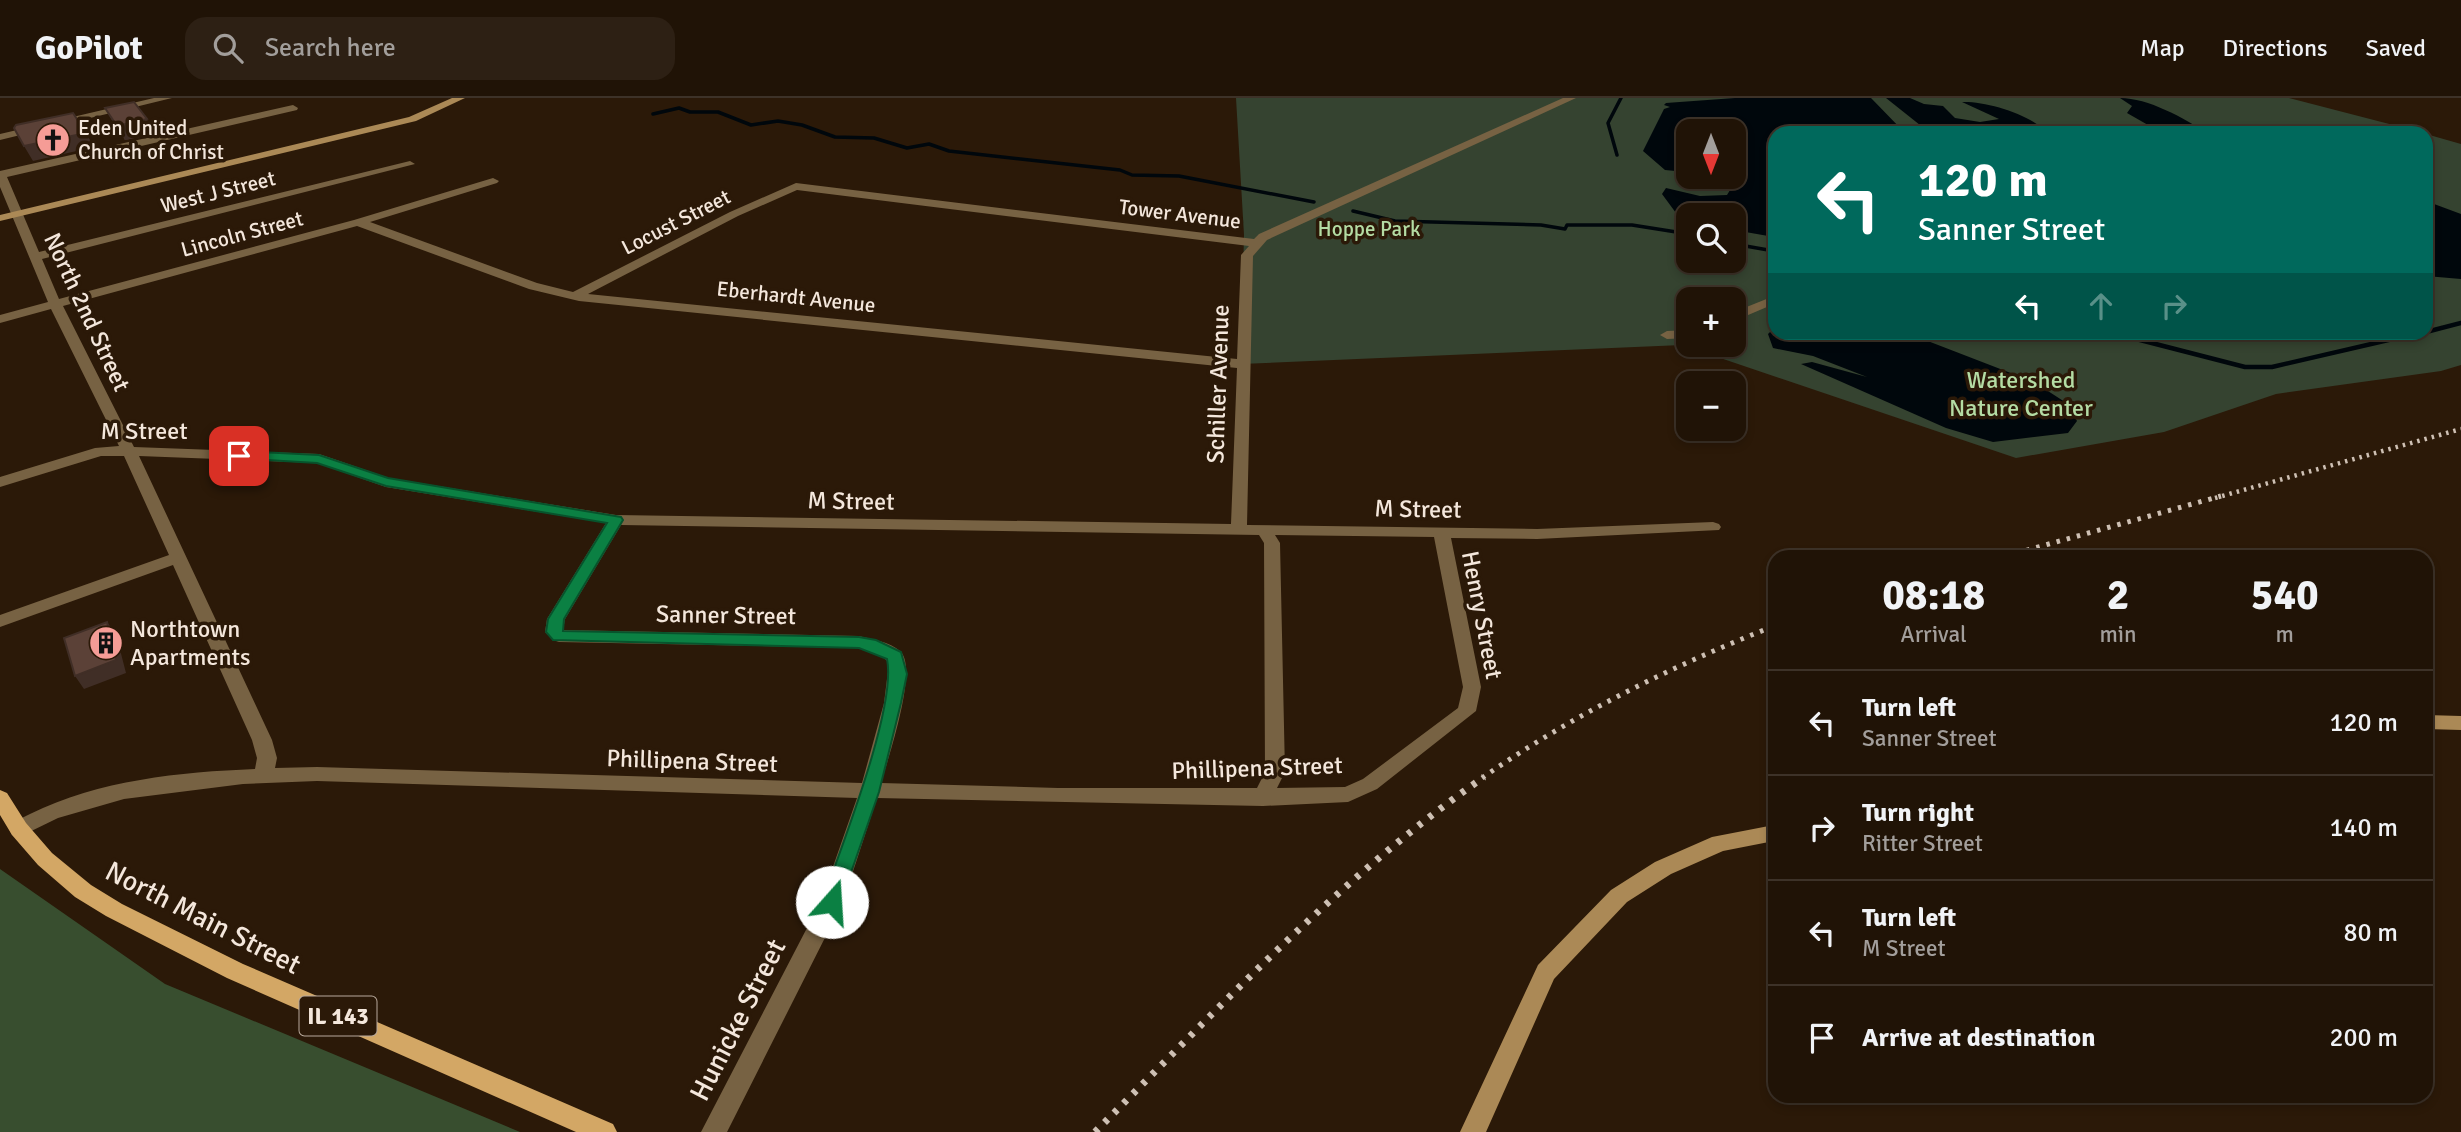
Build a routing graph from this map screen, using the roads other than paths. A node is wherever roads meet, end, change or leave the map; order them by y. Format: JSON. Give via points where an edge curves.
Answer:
{"nodes":[{"id":1,"x":167,"y":98,"type":"edge"},
{"id":2,"x":460,"y":98,"type":"edge"},
{"id":3,"x":1571,"y":98,"type":"edge"},
{"id":4,"x":293,"y":108,"type":"dead end"},
{"id":5,"x":0,"y":137,"type":"edge"},
{"id":6,"x":410,"y":164,"type":"dead end"},
{"id":7,"x":0,"y":175,"type":"edge"},
{"id":8,"x":493,"y":181,"type":"dead end"},
{"id":9,"x":796,"y":186,"type":"joint"},
{"id":10,"x":16,"y":214,"type":"junction"},
{"id":11,"x":0,"y":218,"type":"edge"},
{"id":12,"x":358,"y":222,"type":"junction"},
{"id":13,"x":1255,"y":243,"type":"junction"},
{"id":14,"x":35,"y":257,"type":"junction"},
{"id":15,"x":575,"y":296,"type":"junction"},
{"id":16,"x":1768,"y":303,"type":"edge"},
{"id":17,"x":55,"y":304,"type":"junction"},
{"id":18,"x":1746,"y":312,"type":"edge"},
{"id":19,"x":0,"y":319,"type":"edge"},
{"id":20,"x":1667,"y":335,"type":"dead end"},
{"id":21,"x":1676,"y":335,"type":"edge"},
{"id":22,"x":1241,"y":364,"type":"junction"},
{"id":23,"x":129,"y":450,"type":"junction"},
{"id":24,"x":0,"y":482,"type":"edge"},
{"id":25,"x":616,"y":520,"type":"junction"},
{"id":26,"x":1713,"y":527,"type":"dead end"},
{"id":27,"x":1239,"y":528,"type":"junction"},
{"id":28,"x":1263,"y":529,"type":"junction"},
{"id":29,"x":1441,"y":531,"type":"junction"},
{"id":30,"x":176,"y":558,"type":"junction"},
{"id":31,"x":0,"y":621,"type":"edge"},
{"id":32,"x":895,"y":656,"type":"joint"},
{"id":33,"x":2433,"y":722,"type":"edge"},
{"id":34,"x":2461,"y":723,"type":"edge"},
{"id":35,"x":264,"y":775,"type":"junction"},
{"id":36,"x":1370,"y":785,"type":"joint"},
{"id":37,"x":869,"y":792,"type":"junction"},
{"id":38,"x":0,"y":798,"type":"edge"},
{"id":39,"x":1263,"y":798,"type":"junction"},
{"id":40,"x":19,"y":829,"type":"junction"},
{"id":41,"x":1768,"y":834,"type":"edge"},
{"id":42,"x":604,"y":1132,"type":"edge"},
{"id":43,"x":714,"y":1132,"type":"edge"},
{"id":44,"x":1473,"y":1132,"type":"edge"}],
"edges":[{"from":1,"to":5,"type":"street"},
{"from":2,"to":10,"type":"street","via":[[412,119]]},
{"from":3,"to":13,"type":"street","name":"Tower Avenue"},
{"from":4,"to":7,"type":"street"},
{"from":6,"to":14,"type":"street","name":"West J Street"},
{"from":7,"to":10,"type":"street","name":"North 2nd Street"},
{"from":8,"to":12,"type":"street","name":"Lincoln Street"},
{"from":9,"to":13,"type":"street","name":"Tower Avenue"},
{"from":9,"to":15,"type":"street","name":"Locust Street"},
{"from":10,"to":11,"type":"street"},
{"from":10,"to":14,"type":"street","name":"North 2nd Street"},
{"from":12,"to":15,"type":"street","name":"Eberhardt Avenue","via":[[533,286]]},
{"from":12,"to":17,"type":"street","name":"Lincoln Street"},
{"from":13,"to":22,"type":"street","name":"Schiller Avenue","via":[[1247,255]]},
{"from":14,"to":17,"type":"street","name":"North 2nd Street"},
{"from":15,"to":22,"type":"street","name":"Eberhardt Avenue"},
{"from":16,"to":18,"type":"street"},
{"from":17,"to":19,"type":"street","name":"Lincoln Street"},
{"from":17,"to":23,"type":"street","name":"North 2nd Street"},
{"from":20,"to":21,"type":"street"},
{"from":22,"to":27,"type":"street","name":"Schiller Avenue"},
{"from":23,"to":24,"type":"street","name":"M Street","via":[[100,451]]},
{"from":23,"to":25,"type":"street","name":"M Street","via":[[319,459],[386,482]]},
{"from":23,"to":30,"type":"street","name":"North 2nd Street"},
{"from":25,"to":27,"type":"street","name":"M Street"},
{"from":25,"to":32,"type":"street","name":"Sanner Street","via":[[556,619],[554,632],[559,636],[859,642]]},
{"from":26,"to":29,"type":"street","name":"M Street","via":[[1537,534]]},
{"from":27,"to":28,"type":"street","name":"M Street"},
{"from":28,"to":29,"type":"street","name":"M Street"},
{"from":28,"to":39,"type":"street","via":[[1272,543],[1275,772]]},
{"from":29,"to":36,"type":"street","name":"Henry Street","via":[[1472,699],[1467,711]]},
{"from":30,"to":31,"type":"street"},
{"from":30,"to":35,"type":"street","name":"North 2nd Street","via":[[262,740],[267,758]]},
{"from":32,"to":37,"type":"street","name":"Hunicke Street","via":[[896,687]]},
{"from":33,"to":34,"type":"street"},
{"from":35,"to":37,"type":"street","name":"Phillipena Street"},
{"from":35,"to":40,"type":"street","name":"Phillipena Street","via":[[91,798]]},
{"from":36,"to":39,"type":"street","name":"Phillipena Street","via":[[1348,794]]},
{"from":37,"to":39,"type":"street","name":"Phillipena Street"},
{"from":37,"to":43,"type":"street","name":"Hunicke Street","via":[[832,902]]},
{"from":38,"to":40,"type":"main road","name":"North Main Street","number":"IL 143"},
{"from":40,"to":42,"type":"main road","name":"North Main Street","number":"IL 143","via":[[79,888],[114,910],[235,971]]},
{"from":41,"to":44,"type":"street","via":[[1719,844],[1663,868],[1619,896],[1546,972]]}]}
